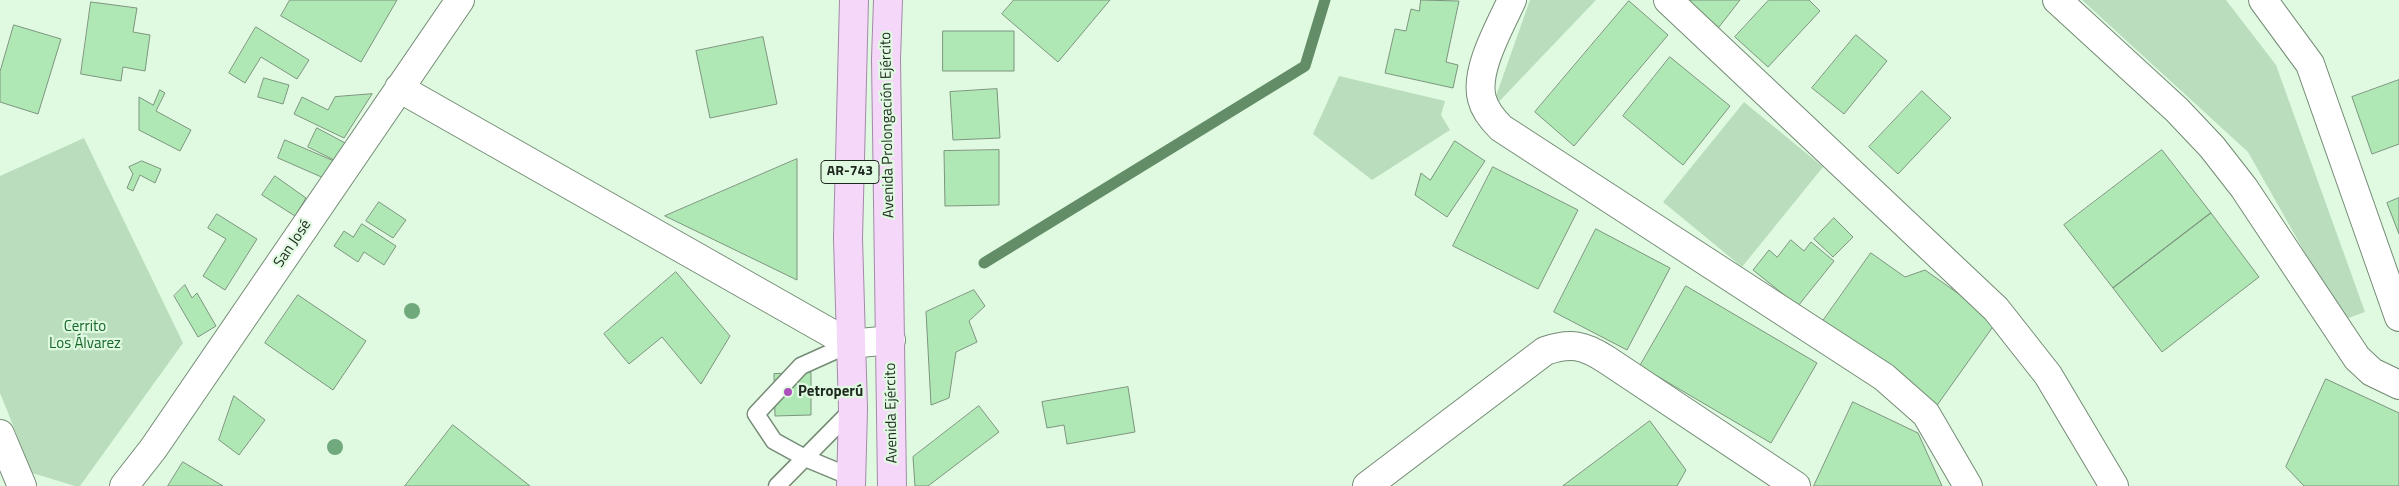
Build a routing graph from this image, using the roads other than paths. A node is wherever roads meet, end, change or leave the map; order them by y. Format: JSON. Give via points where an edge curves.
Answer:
{"nodes":[{"id":1,"x":460,"y":0,"type":"edge"},
{"id":2,"x":854,"y":0,"type":"edge"},
{"id":3,"x":888,"y":0,"type":"edge"},
{"id":4,"x":1512,"y":0,"type":"edge"},
{"id":5,"x":1668,"y":0,"type":"edge"},
{"id":6,"x":2057,"y":0,"type":"edge"},
{"id":7,"x":2263,"y":0,"type":"edge"},
{"id":8,"x":399,"y":88,"type":"junction"},
{"id":9,"x":2399,"y":317,"type":"edge"},
{"id":10,"x":891,"y":340,"type":"junction"},
{"id":11,"x":850,"y":344,"type":"junction"},
{"id":12,"x":2399,"y":385,"type":"edge"},
{"id":13,"x":853,"y":409,"type":"junction"},
{"id":14,"x":0,"y":434,"type":"edge"},
{"id":15,"x":805,"y":458,"type":"junction"},
{"id":16,"x":851,"y":481,"type":"edge"},
{"id":17,"x":22,"y":486,"type":"edge"},
{"id":18,"x":124,"y":486,"type":"edge"},
{"id":19,"x":777,"y":486,"type":"edge"},
{"id":20,"x":892,"y":486,"type":"edge"},
{"id":21,"x":1367,"y":486,"type":"edge"},
{"id":22,"x":1796,"y":486,"type":"edge"},
{"id":23,"x":1968,"y":486,"type":"edge"},
{"id":24,"x":2114,"y":486,"type":"edge"}],
"edges":[{"from":1,"to":8,"type":"street","name":"San José"},
{"from":2,"to":11,"type":"main road","number":"AR-743","via":[[848,238]]},
{"from":3,"to":10,"type":"main road","name":"Avenida Prolongación Ejército","number":"AR-743","via":[[886,59]]},
{"from":4,"to":23,"type":"street","via":[[1480,81],[1482,99],[1490,116],[1501,128],[1884,377],[1926,414]]},
{"from":5,"to":24,"type":"street","via":[[1996,309],[2048,375]]},
{"from":6,"to":12,"type":"street","via":[[2177,110],[2212,147],[2244,188],[2357,358],[2372,372]]},
{"from":7,"to":9,"type":"street","via":[[2310,64]]},
{"from":8,"to":11,"type":"street"},
{"from":8,"to":18,"type":"street","name":"San José","via":[[153,449]]},
{"from":10,"to":11,"type":"street"},
{"from":10,"to":20,"type":"main road","name":"Avenida Ejército","number":"AR-743"},
{"from":11,"to":13,"type":"main road","number":"AR-743"},
{"from":11,"to":15,"type":"lane","via":[[801,366],[756,414],[774,441]]},
{"from":13,"to":15,"type":"lane"},
{"from":13,"to":16,"type":"main road","number":"AR-743"},
{"from":14,"to":17,"type":"street"},
{"from":15,"to":16,"type":"lane"},
{"from":15,"to":19,"type":"lane"},
{"from":21,"to":22,"type":"street","via":[[1545,351],[1576,345],[1593,350]]}]}
